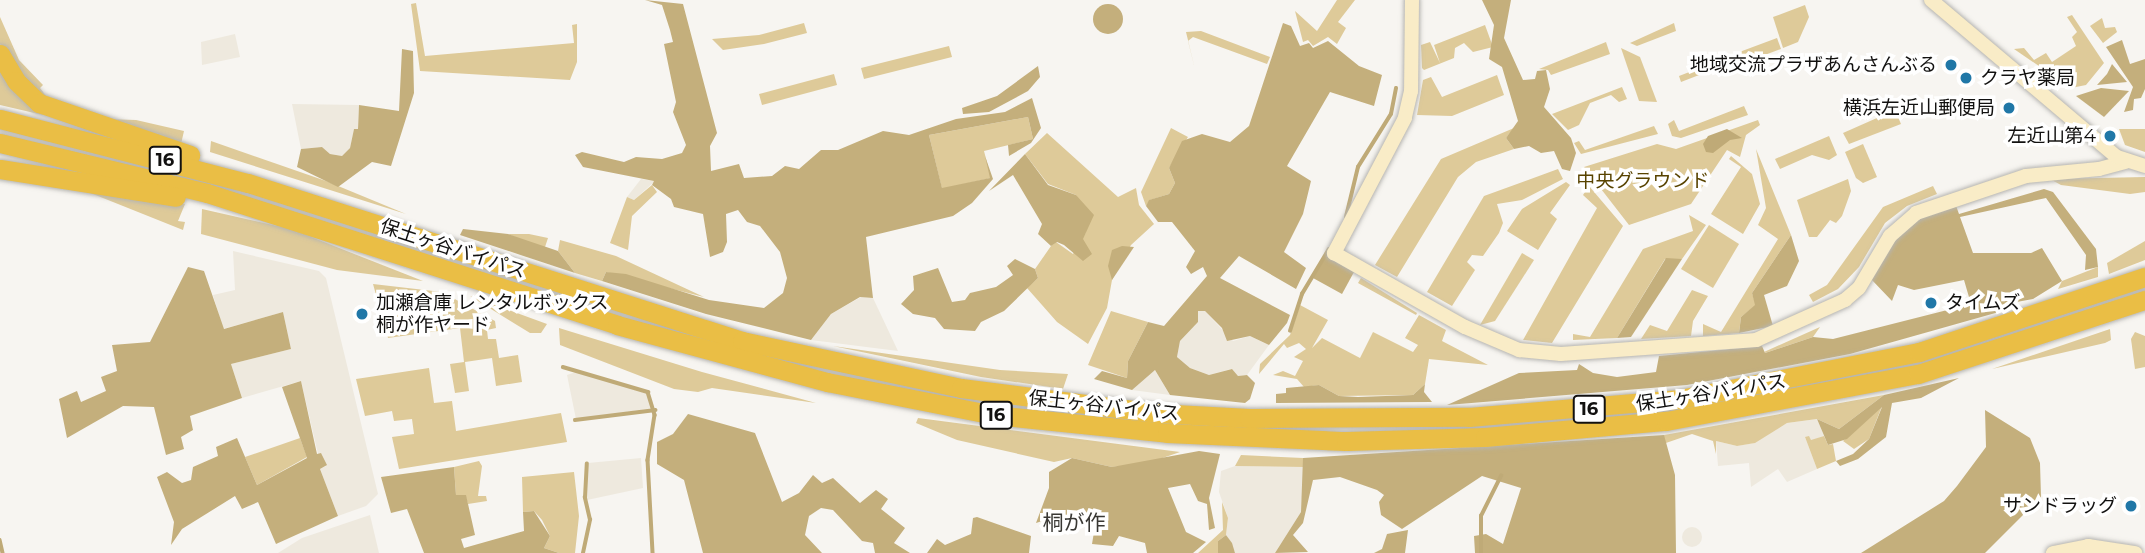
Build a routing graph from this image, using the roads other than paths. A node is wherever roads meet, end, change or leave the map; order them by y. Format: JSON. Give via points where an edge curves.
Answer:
{"nodes":[{"id":1,"x":1412,"y":0,"type":"edge"},
{"id":2,"x":1931,"y":0,"type":"edge"},
{"id":3,"x":0,"y":54,"type":"edge"},
{"id":4,"x":0,"y":119,"type":"edge"},
{"id":5,"x":0,"y":143,"type":"edge"},
{"id":6,"x":2126,"y":162,"type":"junction"},
{"id":7,"x":2145,"y":166,"type":"edge"},
{"id":8,"x":0,"y":169,"type":"edge"},
{"id":9,"x":257,"y":208,"type":"junction"},
{"id":10,"x":328,"y":208,"type":"junction"},
{"id":11,"x":2145,"y":277,"type":"edge"},
{"id":12,"x":2145,"y":300,"type":"edge"},
{"id":13,"x":2053,"y":553,"type":"edge"},
{"id":14,"x":2135,"y":553,"type":"edge"}],
"edges":[{"from":1,"to":6,"type":"street","via":[[1411,91],[1405,118],[1334,253],[1465,327],[1519,350],[1561,354],[1756,340],[1845,300],[1859,288],[1889,236],[1916,213],[2026,176]]},
{"from":2,"to":6,"type":"street"},
{"from":3,"to":10,"type":"highway","via":[[23,89],[52,110],[243,172]]},
{"from":4,"to":10,"type":"highway","name":"保土ヶ谷バイパス","number":"16"},
{"from":5,"to":9,"type":"highway","name":"保土ヶ谷バイパス","number":"16"},
{"from":6,"to":7,"type":"street"},
{"from":8,"to":9,"type":"highway"},
{"from":9,"to":12,"type":"highway","name":"保土ヶ谷バイパス","number":"16","via":[[617,325],[827,382],[993,415],[1240,438],[1485,437],[1720,413],[1918,374]]},
{"from":10,"to":11,"type":"highway","name":"保土ヶ谷バイパス","number":"16","via":[[742,341],[829,362],[1028,399],[1248,418],[1469,417],[1625,406],[1748,389],[1919,352]]},
{"from":13,"to":14,"type":"street","via":[[2088,546]]}]}
